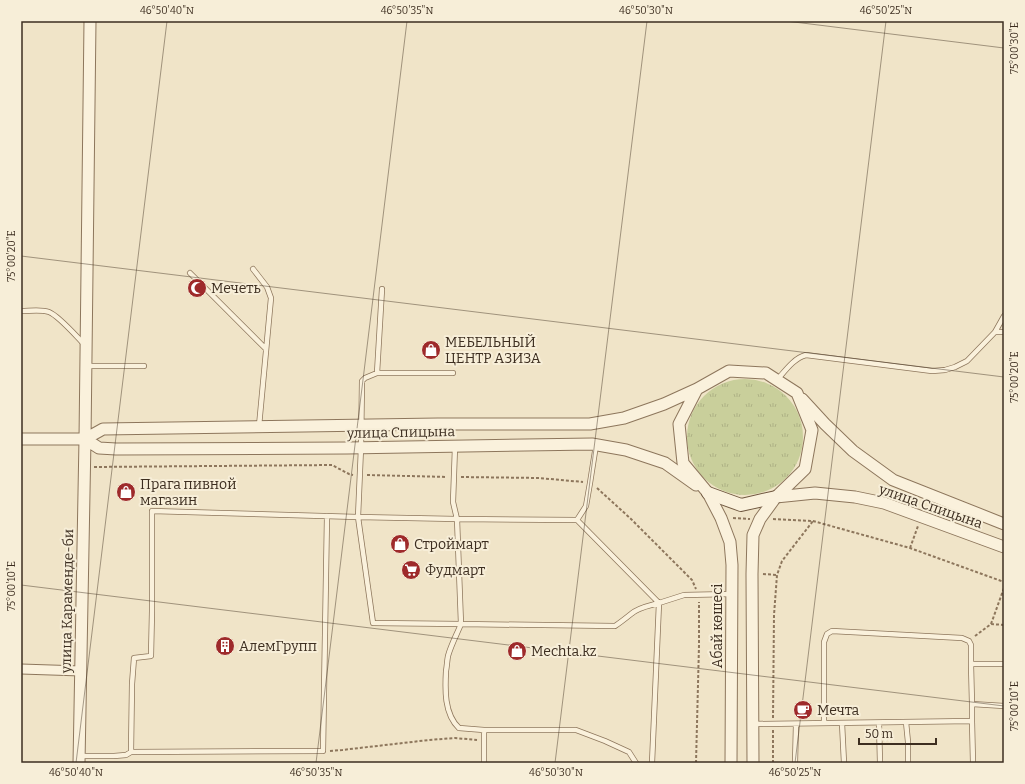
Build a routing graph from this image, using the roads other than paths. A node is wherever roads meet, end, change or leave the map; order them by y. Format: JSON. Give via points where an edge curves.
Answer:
{"nodes":[{"id":1,"x":90,"y":21,"type":"edge"},
{"id":2,"x":253,"y":269,"type":"dead end"},
{"id":3,"x":190,"y":273,"type":"dead end"},
{"id":4,"x":382,"y":289,"type":"dead end"},
{"id":5,"x":21,"y":311,"type":"edge"},
{"id":6,"x":1004,"y":317,"type":"edge"},
{"id":7,"x":995,"y":332,"type":"junction"},
{"id":8,"x":1004,"y":332,"type":"edge"},
{"id":9,"x":86,"y":345,"type":"junction"},
{"id":10,"x":266,"y":349,"type":"junction"},
{"id":11,"x":85,"y":366,"type":"junction"},
{"id":12,"x":144,"y":366,"type":"dead end"},
{"id":13,"x":453,"y":372,"type":"dead end"},
{"id":14,"x":377,"y":373,"type":"junction"},
{"id":15,"x":777,"y":380,"type":"junction"},
{"id":16,"x":697,"y":389,"type":"junction"},
{"id":17,"x":796,"y":393,"type":"junction"},
{"id":18,"x":361,"y":425,"type":"junction"},
{"id":19,"x":259,"y":426,"type":"junction"},
{"id":20,"x":21,"y":439,"type":"edge"},
{"id":21,"x":85,"y":439,"type":"junction"},
{"id":22,"x":596,"y":445,"type":"junction"},
{"id":23,"x":455,"y":446,"type":"junction"},
{"id":24,"x":361,"y":448,"type":"junction"},
{"id":25,"x":708,"y":493,"type":"junction"},
{"id":26,"x":776,"y":498,"type":"junction"},
{"id":27,"x":327,"y":516,"type":"junction"},
{"id":28,"x":358,"y":517,"type":"junction"},
{"id":29,"x":457,"y":519,"type":"junction"},
{"id":30,"x":577,"y":520,"type":"junction"},
{"id":31,"x":1004,"y":524,"type":"edge"},
{"id":32,"x":1004,"y":547,"type":"edge"},
{"id":33,"x":732,"y":594,"type":"junction"},
{"id":34,"x":659,"y":603,"type":"junction"},
{"id":35,"x":461,"y":624,"type":"junction"},
{"id":36,"x":971,"y":664,"type":"junction"},
{"id":37,"x":1004,"y":664,"type":"edge"},
{"id":38,"x":21,"y":669,"type":"edge"},
{"id":39,"x":80,"y":671,"type":"junction"},
{"id":40,"x":972,"y":704,"type":"junction"},
{"id":41,"x":1004,"y":706,"type":"edge"},
{"id":42,"x":972,"y":721,"type":"junction"},
{"id":43,"x":906,"y":722,"type":"junction"},
{"id":44,"x":824,"y":723,"type":"junction"},
{"id":45,"x":842,"y":723,"type":"junction"},
{"id":46,"x":879,"y":723,"type":"junction"},
{"id":47,"x":753,"y":724,"type":"junction"},
{"id":48,"x":796,"y":724,"type":"junction"},
{"id":49,"x":484,"y":730,"type":"junction"},
{"id":50,"x":131,"y":752,"type":"junction"},
{"id":51,"x":79,"y":760,"type":"edge"},
{"id":52,"x":484,"y":763,"type":"edge"},
{"id":53,"x":636,"y":763,"type":"edge"},
{"id":54,"x":652,"y":763,"type":"edge"},
{"id":55,"x":731,"y":763,"type":"edge"},
{"id":56,"x":753,"y":763,"type":"edge"},
{"id":57,"x":795,"y":763,"type":"edge"},
{"id":58,"x":844,"y":763,"type":"edge"},
{"id":59,"x":880,"y":763,"type":"edge"},
{"id":60,"x":908,"y":763,"type":"edge"},
{"id":61,"x":973,"y":763,"type":"edge"}],
"edges":[{"from":1,"to":9,"type":"street","name":"улица Караменде-би"},
{"from":2,"to":10,"type":"lane","via":[[267,287],[270,298]]},
{"from":3,"to":10,"type":"lane"},
{"from":4,"to":14,"type":"lane"},
{"from":5,"to":9,"type":"lane","via":[[43,311],[54,315]]},
{"from":6,"to":7,"type":"lane"},
{"from":7,"to":8,"type":"lane"},
{"from":7,"to":15,"type":"lane","via":[[967,361],[945,370],[932,371],[806,355],[800,356]]},
{"from":9,"to":11,"type":"street","name":"улица Караменде-би"},
{"from":10,"to":19,"type":"lane"},
{"from":11,"to":12,"type":"lane"},
{"from":11,"to":21,"type":"street","name":"улица Караменде-би"},
{"from":13,"to":14,"type":"lane"},
{"from":14,"to":18,"type":"lane","via":[[362,381]]},
{"from":15,"to":16,"type":"street","via":[[766,373],[729,371]]},
{"from":15,"to":17,"type":"street"},
{"from":16,"to":18,"type":"street","name":"улица Спицына","via":[[624,418],[590,424]]},
{"from":16,"to":25,"type":"street","via":[[679,424],[683,463]]},
{"from":17,"to":26,"type":"street","via":[[812,430],[805,470]]},
{"from":17,"to":31,"type":"street","name":"улица Спицына","via":[[853,451],[893,480]]},
{"from":18,"to":19,"type":"street","name":"улица Спицына"},
{"from":18,"to":24,"type":"lane"},
{"from":19,"to":21,"type":"street","name":"улица Спицына","via":[[102,429]]},
{"from":20,"to":21,"type":"street","name":"улица Спицына"},
{"from":21,"to":24,"type":"street","name":"улица Спицына","via":[[99,448],[116,449]]},
{"from":21,"to":39,"type":"street","name":"улица Караменде-би"},
{"from":22,"to":23,"type":"street","name":"улица Спицына"},
{"from":22,"to":25,"type":"street","name":"улица Спицына","via":[[626,450],[665,463]]},
{"from":22,"to":30,"type":"lane","via":[[586,506]]},
{"from":23,"to":24,"type":"street","name":"улица Спицына"},
{"from":23,"to":29,"type":"lane","via":[[453,502]]},
{"from":24,"to":28,"type":"lane"},
{"from":25,"to":26,"type":"main road","via":[[741,505]]},
{"from":25,"to":33,"type":"street","name":"Абай көшесі","via":[[730,542]]},
{"from":26,"to":32,"type":"street","name":"улица Спицына","via":[[815,493],[884,503]]},
{"from":26,"to":47,"type":"street","via":[[760,519],[753,535]]},
{"from":27,"to":28,"type":"lane"},
{"from":27,"to":50,"type":"lane","via":[[323,751]]},
{"from":27,"to":50,"type":"lane","via":[[152,511],[151,656],[134,658]]},
{"from":28,"to":29,"type":"lane"},
{"from":28,"to":35,"type":"lane","via":[[373,623]]},
{"from":29,"to":30,"type":"lane"},
{"from":29,"to":35,"type":"lane"},
{"from":30,"to":34,"type":"lane"},
{"from":33,"to":34,"type":"lane","via":[[684,595]]},
{"from":33,"to":55,"type":"street","name":"Абай көшесі"},
{"from":34,"to":35,"type":"lane","via":[[642,607],[615,626]]},
{"from":34,"to":54,"type":"lane"},
{"from":35,"to":49,"type":"lane","via":[[448,657],[445,688],[447,703],[450,715],[459,728]]},
{"from":36,"to":37,"type":"lane"},
{"from":36,"to":40,"type":"lane"},
{"from":36,"to":44,"type":"lane","via":[[969,641],[962,638],[832,631],[826,634],[824,642]]},
{"from":38,"to":39,"type":"street"},
{"from":39,"to":51,"type":"street","name":"улица Караменде-би"},
{"from":40,"to":41,"type":"lane"},
{"from":40,"to":42,"type":"lane"},
{"from":42,"to":43,"type":"lane"},
{"from":42,"to":61,"type":"lane"},
{"from":43,"to":46,"type":"lane"},
{"from":43,"to":60,"type":"lane"},
{"from":44,"to":45,"type":"lane"},
{"from":44,"to":48,"type":"lane"},
{"from":45,"to":46,"type":"lane"},
{"from":45,"to":58,"type":"lane"},
{"from":46,"to":59,"type":"lane"},
{"from":47,"to":48,"type":"lane"},
{"from":47,"to":56,"type":"street"},
{"from":48,"to":57,"type":"lane"},
{"from":49,"to":52,"type":"lane"},
{"from":49,"to":53,"type":"lane","via":[[576,730],[629,752]]},
{"from":50,"to":51,"type":"lane","via":[[126,755]]}]}
